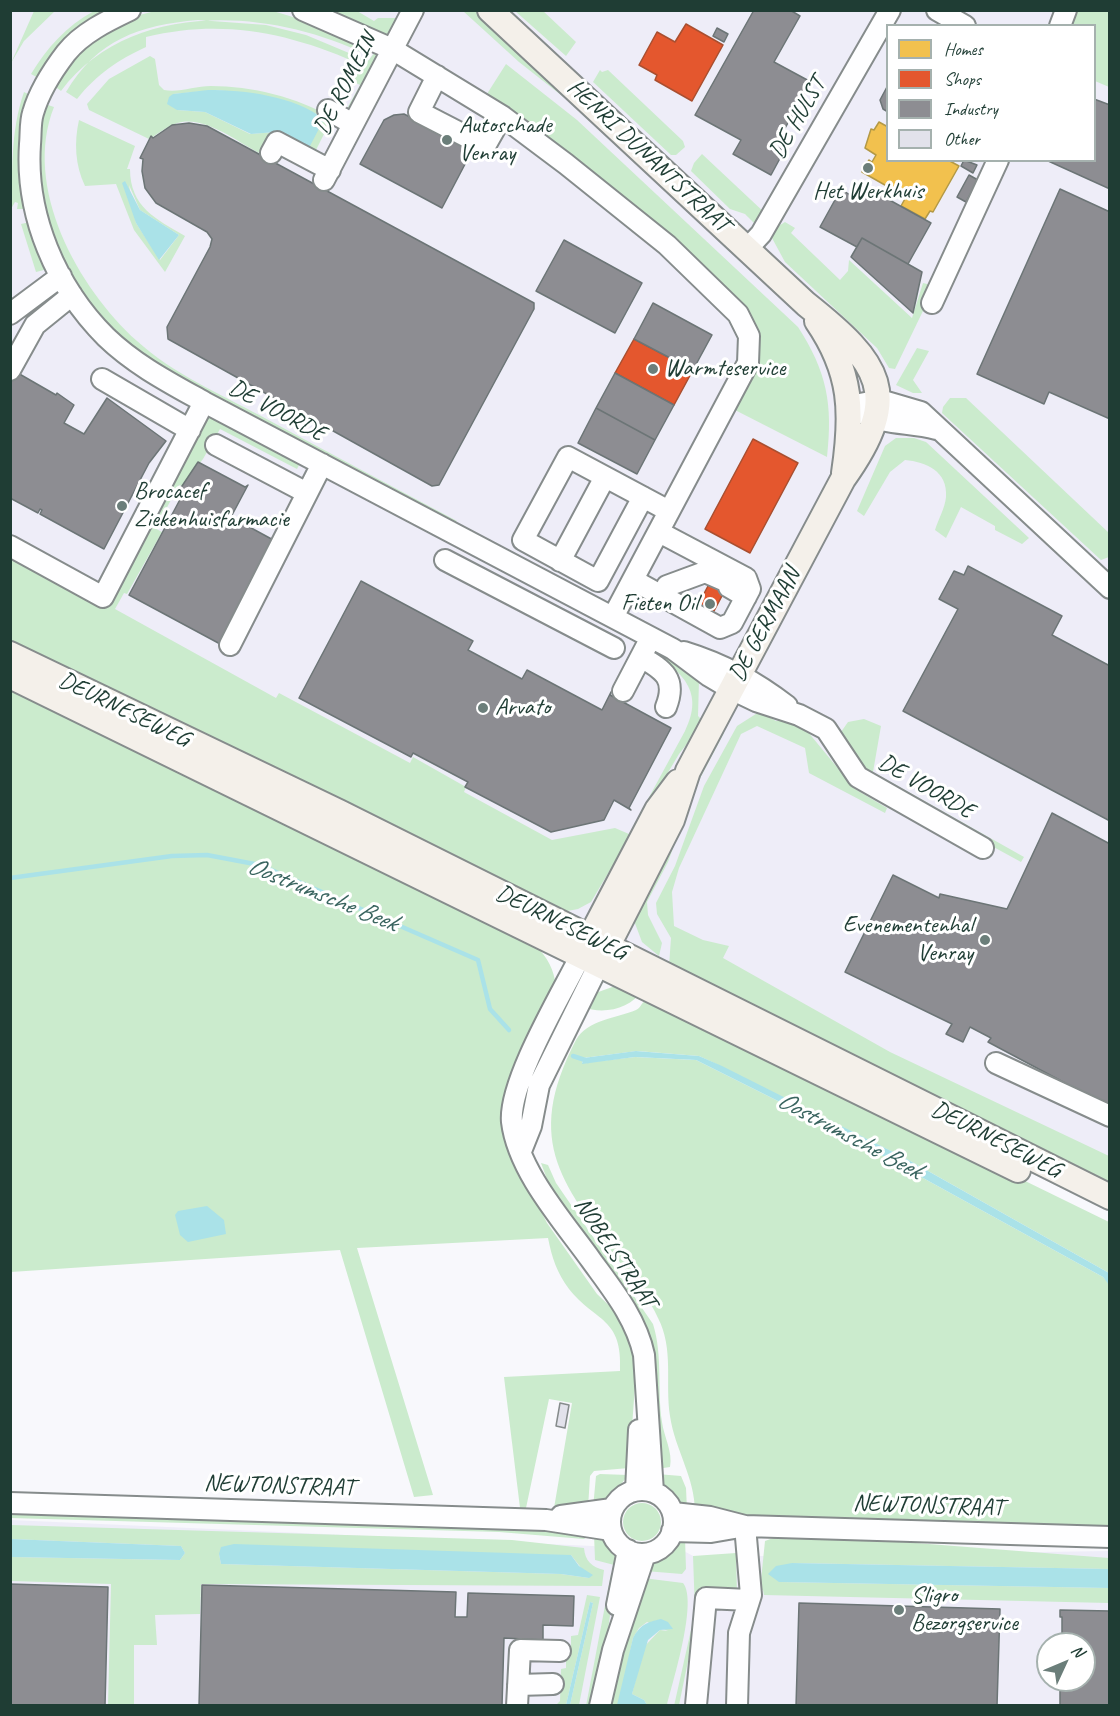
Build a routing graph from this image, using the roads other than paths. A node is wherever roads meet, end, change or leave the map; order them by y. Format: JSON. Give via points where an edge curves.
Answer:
{"nodes":[{"id":1,"x":130,"y":10,"type":"edge"},
{"id":2,"x":303,"y":10,"type":"edge"},
{"id":3,"x":490,"y":10,"type":"edge"},
{"id":4,"x":890,"y":10,"type":"edge"},
{"id":5,"x":937,"y":10,"type":"edge"},
{"id":6,"x":1066,"y":10,"type":"edge"},
{"id":7,"x":409,"y":12,"type":"edge"},
{"id":8,"x":962,"y":24,"type":"edge"},
{"id":9,"x":1060,"y":24,"type":"edge"},
{"id":10,"x":392,"y":49,"type":"junction"},
{"id":11,"x":437,"y":76,"type":"junction"},
{"id":12,"x":327,"y":110,"type":"dead end"},
{"id":13,"x":502,"y":116,"type":"junction"},
{"id":14,"x":353,"y":124,"type":"junction"},
{"id":15,"x":271,"y":153,"type":"dead end"},
{"id":16,"x":997,"y":162,"type":"edge"},
{"id":17,"x":748,"y":248,"type":"junction"},
{"id":18,"x":62,"y":276,"type":"junction"},
{"id":19,"x":72,"y":295,"type":"junction"},
{"id":20,"x":932,"y":303,"type":"dead end"},
{"id":21,"x":806,"y":304,"type":"junction"},
{"id":22,"x":10,"y":314,"type":"edge"},
{"id":23,"x":10,"y":370,"type":"edge"},
{"id":24,"x":102,"y":379,"type":"dead end"},
{"id":25,"x":204,"y":402,"type":"junction"},
{"id":26,"x":850,"y":406,"type":"junction"},
{"id":27,"x":877,"y":410,"type":"junction"},
{"id":28,"x":190,"y":430,"type":"junction"},
{"id":29,"x":216,"y":445,"type":"dead end"},
{"id":30,"x":322,"y":464,"type":"junction"},
{"id":31,"x":605,"y":477,"type":"junction"},
{"id":32,"x":843,"y":479,"type":"junction"},
{"id":33,"x":307,"y":494,"type":"junction"},
{"id":34,"x":644,"y":498,"type":"junction"},
{"id":35,"x":669,"y":512,"type":"junction"},
{"id":36,"x":659,"y":532,"type":"junction"},
{"id":37,"x":10,"y":546,"type":"edge"},
{"id":38,"x":445,"y":560,"type":"dead end"},
{"id":39,"x":560,"y":561,"type":"junction"},
{"id":40,"x":529,"y":573,"type":"junction"},
{"id":41,"x":633,"y":580,"type":"junction"},
{"id":42,"x":1109,"y":588,"type":"edge"},
{"id":43,"x":663,"y":596,"type":"junction"},
{"id":44,"x":516,"y":597,"type":"junction"},
{"id":45,"x":746,"y":597,"type":"junction"},
{"id":46,"x":613,"y":618,"type":"junction"},
{"id":47,"x":650,"y":637,"type":"junction"},
{"id":48,"x":230,"y":645,"type":"dead end"},
{"id":49,"x":614,"y":648,"type":"dead end"},
{"id":50,"x":10,"y":654,"type":"edge"},
{"id":51,"x":641,"y":657,"type":"junction"},
{"id":52,"x":10,"y":676,"type":"edge"},
{"id":53,"x":736,"y":681,"type":"junction"},
{"id":54,"x":623,"y":691,"type":"dead end"},
{"id":55,"x":666,"y":707,"type":"dead end"},
{"id":56,"x":983,"y":848,"type":"dead end"},
{"id":57,"x":594,"y":951,"type":"junction"},
{"id":58,"x":996,"y":1063,"type":"dead end"},
{"id":59,"x":1110,"y":1116,"type":"edge"},
{"id":60,"x":1110,"y":1197,"type":"edge"},
{"id":61,"x":1110,"y":1214,"type":"edge"},
{"id":62,"x":645,"y":1491,"type":"junction"},
{"id":63,"x":10,"y":1503,"type":"edge"},
{"id":64,"x":612,"y":1509,"type":"junction"},
{"id":65,"x":546,"y":1520,"type":"junction"},
{"id":66,"x":673,"y":1522,"type":"junction"},
{"id":67,"x":745,"y":1526,"type":"junction"},
{"id":68,"x":611,"y":1530,"type":"junction"},
{"id":69,"x":1110,"y":1537,"type":"edge"},
{"id":70,"x":636,"y":1552,"type":"junction"},
{"id":71,"x":750,"y":1597,"type":"junction"},
{"id":72,"x":560,"y":1651,"type":"dead end"},
{"id":73,"x":553,"y":1684,"type":"dead end"},
{"id":74,"x":518,"y":1685,"type":"junction"},
{"id":75,"x":696,"y":1705,"type":"edge"},
{"id":76,"x":517,"y":1706,"type":"edge"},
{"id":77,"x":600,"y":1706,"type":"edge"},
{"id":78,"x":737,"y":1706,"type":"edge"}],
"edges":[{"from":1,"to":18,"type":"street","via":[[100,24],[67,52],[32,114],[28,169],[36,217]]},
{"from":2,"to":10,"type":"street"},
{"from":3,"to":17,"type":"main road","name":"HENRI DUNANTSTRAAT"},
{"from":4,"to":17,"type":"street","name":"DE HULST","via":[[761,234]]},
{"from":5,"to":8,"type":"street"},
{"from":6,"to":9,"type":"street"},
{"from":7,"to":10,"type":"street","name":"DE ROMEIN"},
{"from":10,"to":11,"type":"street"},
{"from":10,"to":14,"type":"street","name":"DE ROMEIN"},
{"from":11,"to":13,"type":"street"},
{"from":11,"to":13,"type":"street","via":[[419,112],[484,146]]},
{"from":12,"to":14,"type":"street"},
{"from":13,"to":35,"type":"street","via":[[667,245],[738,314],[749,336],[748,363]]},
{"from":14,"to":15,"type":"street","name":"DE ROMEIN","via":[[327,175],[277,142]]},
{"from":16,"to":20,"type":"street"},
{"from":17,"to":21,"type":"main road","name":"HENRI DUNANTSTRAAT"},
{"from":18,"to":19,"type":"street"},
{"from":18,"to":22,"type":"street"},
{"from":19,"to":23,"type":"street","via":[[35,325]]},
{"from":19,"to":25,"type":"street","via":[[105,336],[137,364]]},
{"from":21,"to":26,"type":"main road","name":"HENRI DUNANTSTRAAT","via":[[836,353]]},
{"from":21,"to":27,"type":"main road","name":"HENRI DUNANTSTRAAT","via":[[855,344],[869,363]]},
{"from":24,"to":28,"type":"street"},
{"from":25,"to":28,"type":"street","name":"DE VOORDE"},
{"from":25,"to":30,"type":"street","name":"DE VOORDE"},
{"from":26,"to":27,"type":"street"},
{"from":26,"to":32,"type":"main road","name":"DE GERMAAN"},
{"from":27,"to":32,"type":"main road","name":"DE GERMAAN","via":[[865,446]]},
{"from":27,"to":42,"type":"street","via":[[921,412]]},
{"from":28,"to":37,"type":"street","name":"DE VOORDE","via":[[103,597]]},
{"from":29,"to":33,"type":"street"},
{"from":30,"to":33,"type":"street"},
{"from":30,"to":40,"type":"street","name":"DE VOORDE"},
{"from":31,"to":34,"type":"street"},
{"from":31,"to":39,"type":"street"},
{"from":31,"to":39,"type":"street","via":[[568,457],[522,540]]},
{"from":32,"to":53,"type":"main road","name":"DE GERMAAN"},
{"from":33,"to":48,"type":"street"},
{"from":34,"to":35,"type":"street"},
{"from":34,"to":39,"type":"street","via":[[598,581]]},
{"from":35,"to":36,"type":"street"},
{"from":36,"to":41,"type":"street"},
{"from":36,"to":45,"type":"street","via":[[746,578],[750,589]]},
{"from":38,"to":44,"type":"street"},
{"from":40,"to":44,"type":"street"},
{"from":40,"to":46,"type":"street","name":"DE VOORDE"},
{"from":41,"to":43,"type":"street"},
{"from":41,"to":46,"type":"street"},
{"from":43,"to":45,"type":"street","via":[[667,586],[705,572],[728,582],[729,587]]},
{"from":43,"to":45,"type":"street","via":[[720,628],[732,623]]},
{"from":44,"to":49,"type":"street"},
{"from":46,"to":47,"type":"street","name":"DE VOORDE"},
{"from":47,"to":51,"type":"street"},
{"from":47,"to":53,"type":"street","name":"DE VOORDE","via":[[673,649],[716,662]]},
{"from":50,"to":57,"type":"main road","name":"DEURNESEWEG"},
{"from":51,"to":54,"type":"street"},
{"from":51,"to":55,"type":"street","via":[[668,675],[671,683]]},
{"from":52,"to":57,"type":"main road","name":"DEURNESEWEG"},
{"from":53,"to":56,"type":"street","name":"DE VOORDE","via":[[763,687],[799,715],[826,729],[858,777]]},
{"from":53,"to":57,"type":"main road","name":"DE GERMAAN","via":[[688,771],[657,810]]},
{"from":57,"to":60,"type":"main road","name":"DEURNESEWEG"},
{"from":57,"to":61,"type":"main road","name":"DEURNESEWEG"},
{"from":57,"to":62,"type":"street","name":"NOBELSTRAAT","via":[[518,1086],[512,1121],[521,1151],[541,1190],[634,1325],[644,1355]]},
{"from":58,"to":59,"type":"street"},
{"from":62,"to":64,"type":"street","via":[[622,1496]]},
{"from":62,"to":66,"type":"street","via":[[666,1500]]},
{"from":63,"to":65,"type":"street","name":"NEWTONSTRAAT"},
{"from":64,"to":65,"type":"street","name":"NEWTONSTRAAT"},
{"from":64,"to":68,"type":"street"},
{"from":65,"to":68,"type":"street","name":"NEWTONSTRAAT"},
{"from":66,"to":67,"type":"street","name":"NEWTONSTRAAT","via":[[710,1517]]},
{"from":66,"to":70,"type":"street","via":[[660,1548]]},
{"from":67,"to":69,"type":"street","name":"NEWTONSTRAAT"},
{"from":67,"to":71,"type":"street"},
{"from":68,"to":70,"type":"street","via":[[617,1542]]},
{"from":70,"to":77,"type":"street","via":[[616,1611],[613,1650]]},
{"from":71,"to":75,"type":"street","via":[[706,1598]]},
{"from":71,"to":78,"type":"street","via":[[739,1633]]},
{"from":72,"to":74,"type":"street","via":[[519,1650]]},
{"from":73,"to":74,"type":"street"},
{"from":74,"to":76,"type":"street"}]}
